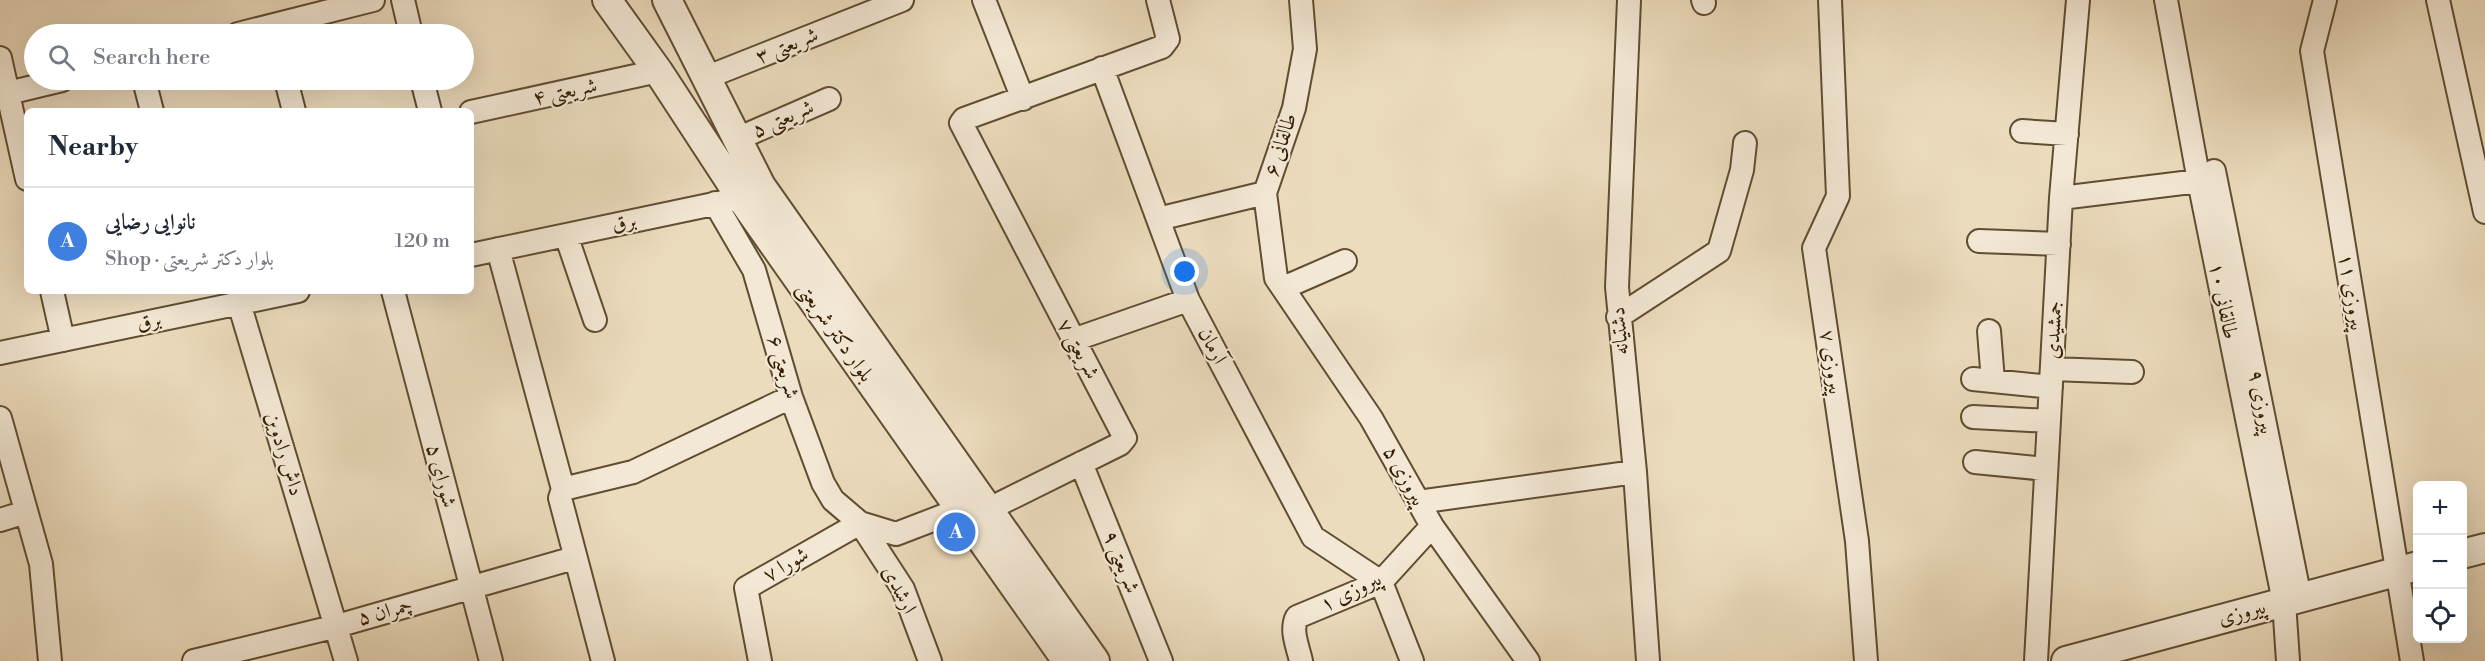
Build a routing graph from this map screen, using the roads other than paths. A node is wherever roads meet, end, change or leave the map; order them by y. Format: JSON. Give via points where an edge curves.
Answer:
{"nodes":[{"id":1,"x":373,"y":0,"type":"edge"},
{"id":2,"x":403,"y":0,"type":"edge"},
{"id":3,"x":667,"y":0,"type":"edge"},
{"id":4,"x":902,"y":0,"type":"edge"},
{"id":5,"x":984,"y":0,"type":"edge"},
{"id":6,"x":1158,"y":0,"type":"edge"},
{"id":7,"x":1301,"y":0,"type":"edge"},
{"id":8,"x":1629,"y":0,"type":"edge"},
{"id":9,"x":1830,"y":0,"type":"edge"},
{"id":10,"x":2078,"y":0,"type":"edge"},
{"id":11,"x":2166,"y":0,"type":"edge"},
{"id":12,"x":2438,"y":0,"type":"edge"},
{"id":13,"x":609,"y":1,"type":"edge"},
{"id":14,"x":2323,"y":7,"type":"edge"},
{"id":15,"x":295,"y":24,"type":"edge"},
{"id":16,"x":409,"y":24,"type":"edge"},
{"id":17,"x":0,"y":58,"type":"edge"},
{"id":18,"x":1102,"y":68,"type":"junction"},
{"id":19,"x":658,"y":71,"type":"junction"},
{"id":20,"x":705,"y":78,"type":"junction"},
{"id":21,"x":24,"y":89,"type":"edge"},
{"id":22,"x":147,"y":90,"type":"edge"},
{"id":23,"x":289,"y":90,"type":"edge"},
{"id":24,"x":425,"y":90,"type":"edge"},
{"id":25,"x":8,"y":93,"type":"junction"},
{"id":26,"x":829,"y":99,"type":"dead end"},
{"id":27,"x":1023,"y":99,"type":"junction"},
{"id":28,"x":151,"y":108,"type":"edge"},
{"id":29,"x":293,"y":108,"type":"edge"},
{"id":30,"x":429,"y":108,"type":"edge"},
{"id":31,"x":474,"y":111,"type":"edge"},
{"id":32,"x":2022,"y":131,"type":"dead end"},
{"id":33,"x":2067,"y":134,"type":"junction"},
{"id":34,"x":737,"y":139,"type":"junction"},
{"id":35,"x":1745,"y":143,"type":"dead end"},
{"id":36,"x":24,"y":165,"type":"edge"},
{"id":37,"x":2206,"y":176,"type":"junction"},
{"id":38,"x":1266,"y":193,"type":"junction"},
{"id":39,"x":2061,"y":198,"type":"junction"},
{"id":40,"x":728,"y":200,"type":"junction"},
{"id":41,"x":2485,"y":212,"type":"edge"},
{"id":42,"x":1158,"y":219,"type":"junction"},
{"id":43,"x":566,"y":235,"type":"junction"},
{"id":44,"x":1979,"y":241,"type":"dead end"},
{"id":45,"x":2059,"y":244,"type":"junction"},
{"id":46,"x":498,"y":249,"type":"junction"},
{"id":47,"x":474,"y":254,"type":"edge"},
{"id":48,"x":781,"y":255,"type":"junction"},
{"id":49,"x":1345,"y":261,"type":"dead end"},
{"id":50,"x":754,"y":270,"type":"junction"},
{"id":51,"x":1283,"y":288,"type":"junction"},
{"id":52,"x":53,"y":294,"type":"edge"},
{"id":53,"x":283,"y":294,"type":"edge"},
{"id":54,"x":394,"y":294,"type":"edge"},
{"id":55,"x":1188,"y":300,"type":"junction"},
{"id":56,"x":195,"y":301,"type":"edge"},
{"id":57,"x":239,"y":303,"type":"junction"},
{"id":58,"x":1618,"y":317,"type":"junction"},
{"id":59,"x":595,"y":320,"type":"dead end"},
{"id":60,"x":1989,"y":331,"type":"dead end"},
{"id":61,"x":63,"y":340,"type":"junction"},
{"id":62,"x":1073,"y":340,"type":"junction"},
{"id":63,"x":0,"y":353,"type":"edge"},
{"id":64,"x":2132,"y":372,"type":"dead end"},
{"id":65,"x":2052,"y":378,"type":"junction"},
{"id":66,"x":791,"y":397,"type":"junction"},
{"id":67,"x":1972,"y":417,"type":"dead end"},
{"id":68,"x":0,"y":418,"type":"edge"},
{"id":69,"x":2049,"y":421,"type":"junction"},
{"id":70,"x":1975,"y":462,"type":"dead end"},
{"id":71,"x":1081,"y":463,"type":"junction"},
{"id":72,"x":2046,"y":469,"type":"junction"},
{"id":73,"x":1635,"y":472,"type":"junction"},
{"id":74,"x":563,"y":489,"type":"junction"},
{"id":75,"x":1418,"y":502,"type":"junction"},
{"id":76,"x":975,"y":509,"type":"junction"},
{"id":77,"x":26,"y":512,"type":"junction"},
{"id":78,"x":0,"y":520,"type":"edge"},
{"id":79,"x":860,"y":523,"type":"junction"},
{"id":80,"x":1432,"y":526,"type":"junction"},
{"id":81,"x":2485,"y":548,"type":"edge"},
{"id":82,"x":2467,"y":553,"type":"edge"},
{"id":83,"x":574,"y":558,"type":"junction"},
{"id":84,"x":2407,"y":568,"type":"edge"},
{"id":85,"x":1381,"y":582,"type":"junction"},
{"id":86,"x":470,"y":589,"type":"junction"},
{"id":87,"x":2292,"y":600,"type":"junction"},
{"id":88,"x":337,"y":626,"type":"junction"},
{"id":89,"x":233,"y":656,"type":"edge"},
{"id":90,"x":51,"y":661,"type":"edge"},
{"id":91,"x":194,"y":661,"type":"edge"},
{"id":92,"x":346,"y":661,"type":"edge"},
{"id":93,"x":491,"y":661,"type":"edge"},
{"id":94,"x":603,"y":661,"type":"edge"},
{"id":95,"x":760,"y":661,"type":"edge"},
{"id":96,"x":930,"y":661,"type":"edge"},
{"id":97,"x":1067,"y":661,"type":"edge"},
{"id":98,"x":1095,"y":661,"type":"edge"},
{"id":99,"x":1161,"y":661,"type":"edge"},
{"id":100,"x":1301,"y":661,"type":"edge"},
{"id":101,"x":1412,"y":661,"type":"edge"},
{"id":102,"x":1528,"y":661,"type":"edge"},
{"id":103,"x":1648,"y":661,"type":"edge"},
{"id":104,"x":1866,"y":661,"type":"edge"},
{"id":105,"x":2036,"y":661,"type":"edge"},
{"id":106,"x":2066,"y":661,"type":"edge"},
{"id":107,"x":2288,"y":661,"type":"edge"},
{"id":108,"x":2412,"y":661,"type":"edge"}],
"edges":[{"from":1,"to":15,"type":"street"},
{"from":2,"to":16,"type":"street"},
{"from":3,"to":20,"type":"street","name":"بلوار دکتر شریعتی"},
{"from":4,"to":20,"type":"street","name":"شریعتی ۳"},
{"from":5,"to":27,"type":"street"},
{"from":6,"to":18,"type":"street","via":[[1167,44]]},
{"from":7,"to":38,"type":"street","name":"طالقانی ۶","via":[[1305,49],[1294,108]]},
{"from":8,"to":58,"type":"street","name":"دشتیانه"},
{"from":9,"to":104,"type":"street","name":"پیروزی ۷","via":[[1838,196],[1814,248],[1857,541]]},
{"from":10,"to":33,"type":"street","name":"جمشیدی"},
{"from":11,"to":37,"type":"street","name":"طالقانی ۱۰"},
{"from":12,"to":41,"type":"street"},
{"from":13,"to":19,"type":"street","name":"بلوار دکتر شریعتی"},
{"from":14,"to":84,"type":"street","name":"پیروزی ۱۱","via":[[2312,51]]},
{"from":17,"to":25,"type":"street"},
{"from":18,"to":27,"type":"street"},
{"from":18,"to":42,"type":"street","name":"آرمان"},
{"from":19,"to":31,"type":"street","name":"شریعتی ۴"},
{"from":19,"to":40,"type":"street","name":"بلوار دکتر شریعتی"},
{"from":20,"to":34,"type":"street","name":"بلوار دکتر شریعتی"},
{"from":21,"to":25,"type":"street"},
{"from":22,"to":28,"type":"street"},
{"from":23,"to":29,"type":"street"},
{"from":24,"to":30,"type":"street"},
{"from":25,"to":36,"type":"street"},
{"from":26,"to":34,"type":"street","name":"شریعتی ۵"},
{"from":27,"to":62,"type":"street","name":"شریعتی ۷","via":[[961,123]]},
{"from":32,"to":33,"type":"street"},
{"from":33,"to":39,"type":"street","name":"جمشیدی"},
{"from":34,"to":76,"type":"street","name":"بلوار دکتر شریعتی","via":[[761,186]]},
{"from":35,"to":58,"type":"street","via":[[1742,170],[1719,251]]},
{"from":37,"to":39,"type":"street"},
{"from":37,"to":87,"type":"street","name":"طالقانی ۱۰"},
{"from":38,"to":42,"type":"street"},
{"from":38,"to":51,"type":"street","name":"طالقانی ۶","via":[[1276,278]]},
{"from":39,"to":45,"type":"street","name":"جمشیدی"},
{"from":40,"to":43,"type":"street","name":"برق"},
{"from":40,"to":48,"type":"street","name":"بلوار دکتر شریعتی"},
{"from":40,"to":50,"type":"street","name":"شریعتی ۶"},
{"from":42,"to":55,"type":"street","name":"آرمان"},
{"from":43,"to":46,"type":"street","name":"برق"},
{"from":43,"to":59,"type":"street"},
{"from":44,"to":45,"type":"street"},
{"from":45,"to":65,"type":"street","name":"جمشیدی"},
{"from":46,"to":47,"type":"street","name":"برق"},
{"from":46,"to":74,"type":"street"},
{"from":48,"to":50,"type":"street"},
{"from":48,"to":76,"type":"street","name":"بلوار دکتر شریعتی"},
{"from":49,"to":51,"type":"street"},
{"from":50,"to":66,"type":"street","name":"شریعتی ۶"},
{"from":51,"to":75,"type":"street","name":"پیروزی ۵","via":[[1371,418]]},
{"from":52,"to":61,"type":"street"},
{"from":53,"to":57,"type":"street","name":"برق"},
{"from":54,"to":86,"type":"street","name":"شورای ۵"},
{"from":55,"to":62,"type":"street"},
{"from":55,"to":85,"type":"street","name":"آرمان","via":[[1313,537]]},
{"from":56,"to":57,"type":"street","name":"برق"},
{"from":56,"to":61,"type":"street","name":"برق"},
{"from":57,"to":88,"type":"street","name":"داش رادوین"},
{"from":58,"to":73,"type":"street","name":"دشتیانه"},
{"from":60,"to":65,"type":"street","via":[[1983,380]]},
{"from":61,"to":63,"type":"street","name":"برق"},
{"from":62,"to":71,"type":"street","name":"شریعتی ۷","via":[[1125,438]]},
{"from":64,"to":65,"type":"street"},
{"from":65,"to":69,"type":"street","name":"جمشیدی"},
{"from":66,"to":74,"type":"street","via":[[633,472]]},
{"from":66,"to":79,"type":"street","name":"شریعتی ۶","via":[[823,483],[833,500]]},
{"from":67,"to":69,"type":"street"},
{"from":68,"to":77,"type":"street"},
{"from":69,"to":72,"type":"street","name":"جمشیدی"},
{"from":70,"to":72,"type":"street"},
{"from":71,"to":76,"type":"street","name":"شریعتی ۷"},
{"from":71,"to":99,"type":"street","name":"شریعتی ۹"},
{"from":72,"to":105,"type":"street","name":"جمشیدی"},
{"from":73,"to":75,"type":"street"},
{"from":73,"to":103,"type":"street","name":"دشتیانه"},
{"from":74,"to":83,"type":"street","via":[[560,498]]},
{"from":75,"to":80,"type":"street","name":"پیروزی ۵"},
{"from":76,"to":79,"type":"street","name":"شریعتی ۷","via":[[896,534]]},
{"from":76,"to":97,"type":"street","name":"بلوار دکتر شریعتی"},
{"from":76,"to":98,"type":"street","name":"بلوار دکتر شریعتی"},
{"from":77,"to":78,"type":"street"},
{"from":77,"to":90,"type":"street","via":[[41,564]]},
{"from":79,"to":95,"type":"street","name":"شورا ۷","via":[[746,588]]},
{"from":79,"to":96,"type":"street","name":"ارشدی","via":[[903,589]]},
{"from":80,"to":85,"type":"street","name":"پیروزی ۱"},
{"from":80,"to":102,"type":"street","name":"پیروزی ۵"},
{"from":81,"to":82,"type":"street"},
{"from":83,"to":86,"type":"street","name":"چمران ۵"},
{"from":83,"to":94,"type":"street"},
{"from":84,"to":87,"type":"street","name":"پیروزی"},
{"from":84,"to":108,"type":"street","name":"پیروزی ۱۱"},
{"from":85,"to":100,"type":"street","name":"پیروزی ۱","via":[[1297,617],[1293,624]]},
{"from":85,"to":101,"type":"street"},
{"from":86,"to":88,"type":"street","name":"چمران ۵"},
{"from":86,"to":93,"type":"street","name":"شورای ۵"},
{"from":87,"to":106,"type":"street","name":"پیروزی"},
{"from":87,"to":107,"type":"street","name":"طالقانی ۱۰"},
{"from":88,"to":89,"type":"street","name":"چمران ۵"},
{"from":88,"to":92,"type":"street","name":"داش رادوین"},
{"from":89,"to":91,"type":"street","name":"چمران ۵"}]}
